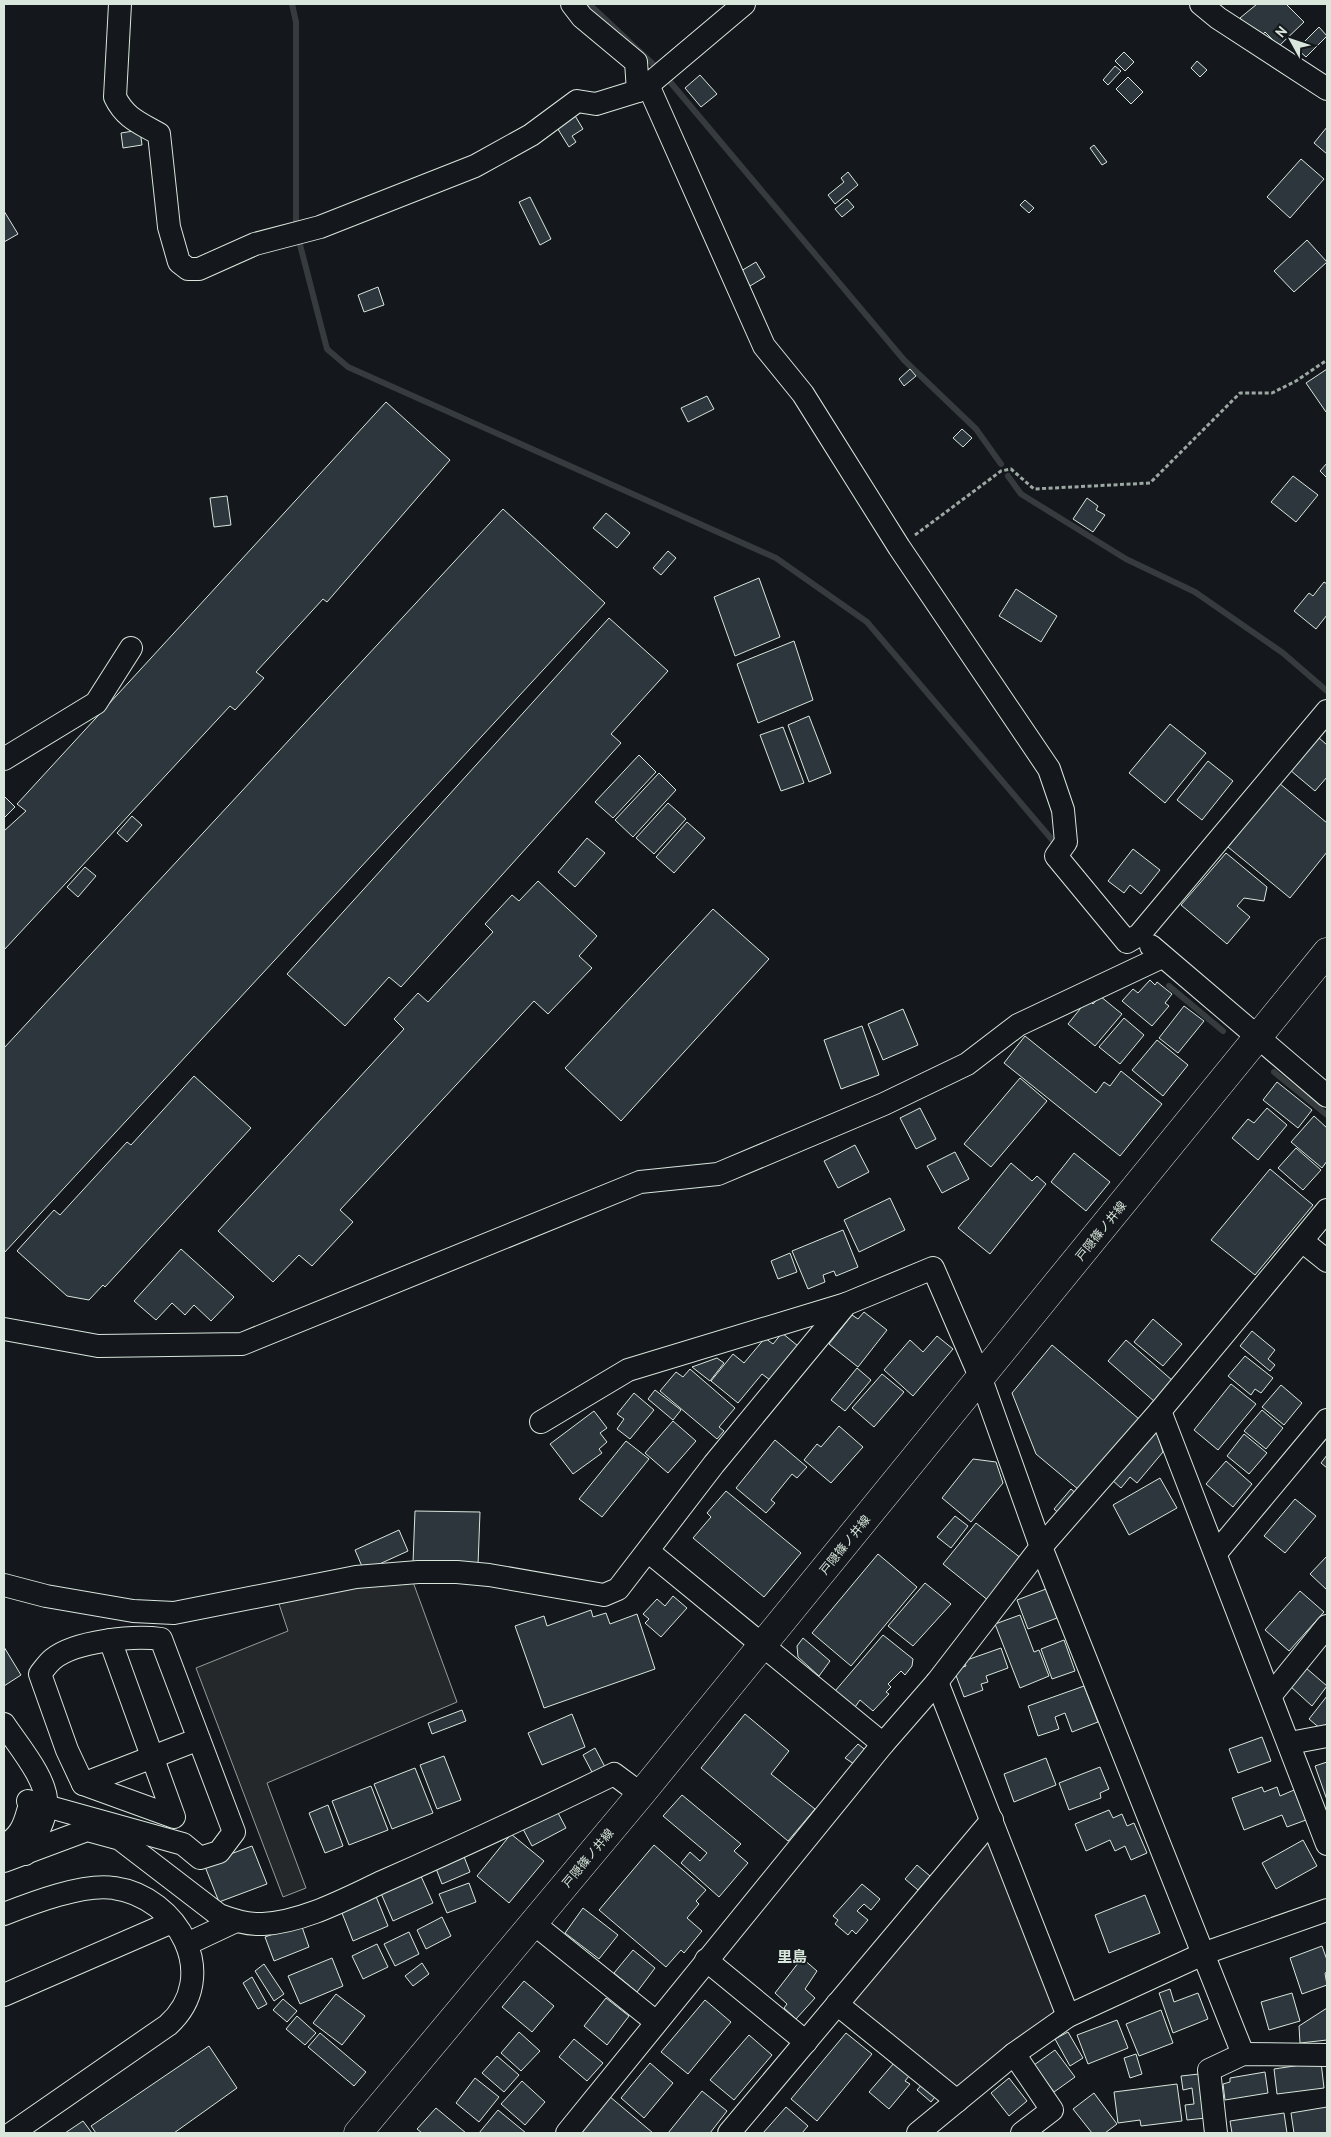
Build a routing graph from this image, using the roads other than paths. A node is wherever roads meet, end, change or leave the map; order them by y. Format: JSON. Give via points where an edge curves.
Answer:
{"nodes":[{"id":1,"x":120,"y":4,"type":"edge"},
{"id":2,"x":572,"y":4,"type":"edge"},
{"id":3,"x":744,"y":4,"type":"edge"},
{"id":4,"x":1201,"y":4,"type":"edge"},
{"id":5,"x":643,"y":88,"type":"junction"},
{"id":6,"x":1327,"y":89,"type":"edge"},
{"id":7,"x":131,"y":648,"type":"dead end"},
{"id":8,"x":1327,"y":711,"type":"edge"},
{"id":9,"x":4,"y":758,"type":"edge"},
{"id":10,"x":1139,"y":935,"type":"junction"},
{"id":11,"x":1327,"y":952,"type":"edge"},
{"id":12,"x":1162,"y":957,"type":"junction"},
{"id":13,"x":1258,"y":1036,"type":"junction"},
{"id":14,"x":1327,"y":1096,"type":"edge"},
{"id":15,"x":1327,"y":1210,"type":"edge"},
{"id":16,"x":1302,"y":1241,"type":"junction"},
{"id":17,"x":1327,"y":1261,"type":"edge"},
{"id":18,"x":846,"y":1304,"type":"junction"},
{"id":19,"x":4,"y":1330,"type":"edge"},
{"id":20,"x":981,"y":1379,"type":"junction"},
{"id":21,"x":1160,"y":1411,"type":"junction"},
{"id":22,"x":1327,"y":1420,"type":"edge"},
{"id":23,"x":541,"y":1422,"type":"dead end"},
{"id":24,"x":1041,"y":1547,"type":"junction"},
{"id":25,"x":649,"y":1552,"type":"junction"},
{"id":26,"x":1216,"y":1553,"type":"junction"},
{"id":27,"x":4,"y":1585,"type":"edge"},
{"id":28,"x":1327,"y":1626,"type":"edge"},
{"id":29,"x":110,"y":1640,"type":"junction"},
{"id":30,"x":763,"y":1645,"type":"junction"},
{"id":31,"x":937,"y":1682,"type":"junction"},
{"id":32,"x":1271,"y":1694,"type":"junction"},
{"id":33,"x":4,"y":1724,"type":"edge"},
{"id":34,"x":1327,"y":1736,"type":"edge"},
{"id":35,"x":199,"y":1739,"type":"junction"},
{"id":36,"x":1290,"y":1743,"type":"junction"},
{"id":37,"x":883,"y":1744,"type":"junction"},
{"id":38,"x":4,"y":1749,"type":"edge"},
{"id":39,"x":153,"y":1757,"type":"junction"},
{"id":40,"x":83,"y":1784,"type":"junction"},
{"id":41,"x":641,"y":1794,"type":"junction"},
{"id":42,"x":39,"y":1809,"type":"junction"},
{"id":43,"x":174,"y":1817,"type":"junction"},
{"id":44,"x":992,"y":1820,"type":"junction"},
{"id":45,"x":183,"y":1844,"type":"junction"},
{"id":46,"x":1327,"y":1844,"type":"edge"},
{"id":47,"x":4,"y":1845,"type":"edge"},
{"id":48,"x":25,"y":1854,"type":"junction"},
{"id":49,"x":4,"y":1861,"type":"edge"},
{"id":50,"x":1327,"y":1910,"type":"edge"},
{"id":51,"x":4,"y":1914,"type":"edge"},
{"id":52,"x":236,"y":1921,"type":"junction"},
{"id":53,"x":172,"y":1922,"type":"junction"},
{"id":54,"x":533,"y":1924,"type":"junction"},
{"id":55,"x":187,"y":1944,"type":"junction"},
{"id":56,"x":1205,"y":1953,"type":"junction"},
{"id":57,"x":706,"y":1960,"type":"junction"},
{"id":58,"x":4,"y":1995,"type":"edge"},
{"id":59,"x":837,"y":2004,"type":"junction"},
{"id":60,"x":1068,"y":2016,"type":"junction"},
{"id":61,"x":656,"y":2022,"type":"junction"},
{"id":62,"x":806,"y":2042,"type":"junction"},
{"id":63,"x":1014,"y":2054,"type":"junction"},
{"id":64,"x":1243,"y":2054,"type":"junction"},
{"id":65,"x":1327,"y":2055,"type":"edge"},
{"id":66,"x":957,"y":2101,"type":"junction"},
{"id":67,"x":12,"y":2133,"type":"edge"},
{"id":68,"x":358,"y":2133,"type":"edge"},
{"id":69,"x":568,"y":2133,"type":"edge"},
{"id":70,"x":729,"y":2133,"type":"edge"},
{"id":71,"x":918,"y":2133,"type":"edge"},
{"id":72,"x":1022,"y":2133,"type":"edge"},
{"id":73,"x":1216,"y":2133,"type":"edge"}],
"edges":[{"from":1,"to":5,"type":"street","via":[[115,97],[122,111],[133,121],[159,134],[169,227],[179,262],[188,268],[199,269],[255,244],[320,227],[475,166],[531,135],[577,101],[596,104]]},
{"from":2,"to":5,"type":"street","via":[[636,62]]},
{"from":3,"to":5,"type":"street"},
{"from":4,"to":6,"type":"street"},
{"from":5,"to":10,"type":"street","via":[[764,346],[803,394],[899,547],[1050,769],[1063,810],[1066,842],[1056,856],[1128,942]]},
{"from":7,"to":9,"type":"street","via":[[96,703]]},
{"from":8,"to":10,"type":"street"},
{"from":10,"to":12,"type":"street"},
{"from":11,"to":13,"type":"main road","name":"戸隠篠ノ井線"},
{"from":12,"to":13,"type":"street"},
{"from":12,"to":19,"type":"street","via":[[1018,1025],[967,1064],[876,1108],[718,1174],[640,1182],[242,1344],[98,1346]]},
{"from":13,"to":14,"type":"street"},
{"from":13,"to":20,"type":"main road","name":"戸隠篠ノ井線"},
{"from":15,"to":16,"type":"street"},
{"from":16,"to":17,"type":"street"},
{"from":16,"to":21,"type":"street"},
{"from":18,"to":20,"type":"street","via":[[933,1268]]},
{"from":18,"to":23,"type":"street","via":[[628,1370]]},
{"from":18,"to":25,"type":"street","via":[[714,1464]]},
{"from":20,"to":24,"type":"street"},
{"from":20,"to":30,"type":"main road","name":"戸隠篠ノ井線"},
{"from":21,"to":24,"type":"street"},
{"from":21,"to":26,"type":"street"},
{"from":22,"to":26,"type":"street"},
{"from":24,"to":31,"type":"street"},
{"from":24,"to":56,"type":"street"},
{"from":25,"to":27,"type":"street","via":[[618,1589],[604,1595],[489,1575],[418,1572],[356,1577],[174,1613],[133,1611]]},
{"from":25,"to":30,"type":"street"},
{"from":26,"to":32,"type":"street"},
{"from":28,"to":32,"type":"street"},
{"from":29,"to":35,"type":"street","via":[[140,1636],[161,1639]]},
{"from":29,"to":39,"type":"street"},
{"from":29,"to":40,"type":"street","via":[[88,1643],[54,1658],[40,1674],[67,1750]]},
{"from":30,"to":37,"type":"street"},
{"from":30,"to":41,"type":"main road","name":"戸隠篠ノ井線"},
{"from":31,"to":37,"type":"street"},
{"from":31,"to":44,"type":"street"},
{"from":32,"to":36,"type":"street"},
{"from":33,"to":42,"type":"street","via":[[43,1784]]},
{"from":34,"to":36,"type":"street"},
{"from":35,"to":39,"type":"street"},
{"from":35,"to":45,"type":"street","via":[[234,1832],[219,1852],[200,1858]]},
{"from":36,"to":46,"type":"street"},
{"from":37,"to":57,"type":"street"},
{"from":38,"to":42,"type":"street"},
{"from":39,"to":40,"type":"street"},
{"from":39,"to":43,"type":"street"},
{"from":40,"to":43,"type":"street"},
{"from":41,"to":52,"type":"street","via":[[614,1774],[341,1901],[293,1919],[262,1924]]},
{"from":41,"to":54,"type":"main road","name":"戸隠篠ノ井線"},
{"from":42,"to":45,"type":"street"},
{"from":42,"to":47,"type":"street","via":[[28,1812],[22,1830]]},
{"from":42,"to":48,"type":"street","via":[[38,1832]]},
{"from":43,"to":45,"type":"street"},
{"from":44,"to":59,"type":"street"},
{"from":44,"to":60,"type":"street"},
{"from":48,"to":49,"type":"street"},
{"from":48,"to":52,"type":"street","via":[[87,1830],[102,1834],[120,1840],[219,1915]]},
{"from":50,"to":56,"type":"street"},
{"from":51,"to":53,"type":"street","via":[[82,1889],[102,1887],[122,1889],[140,1896]]},
{"from":52,"to":55,"type":"street"},
{"from":53,"to":55,"type":"street"},
{"from":53,"to":58,"type":"street"},
{"from":54,"to":61,"type":"street"},
{"from":54,"to":68,"type":"main road","name":"戸隠篠ノ井線"},
{"from":55,"to":67,"type":"street","via":[[193,1963],[193,1983],[187,2002],[175,2018]]},
{"from":56,"to":60,"type":"street"},
{"from":56,"to":64,"type":"street"},
{"from":57,"to":61,"type":"street"},
{"from":57,"to":62,"type":"street"},
{"from":59,"to":62,"type":"street"},
{"from":59,"to":66,"type":"street"},
{"from":60,"to":63,"type":"street"},
{"from":61,"to":69,"type":"street"},
{"from":62,"to":70,"type":"street"},
{"from":63,"to":66,"type":"street"},
{"from":63,"to":72,"type":"street","via":[[1052,2110]]},
{"from":64,"to":65,"type":"street"},
{"from":64,"to":73,"type":"street","via":[[1209,2070]]},
{"from":66,"to":71,"type":"street"}]}
